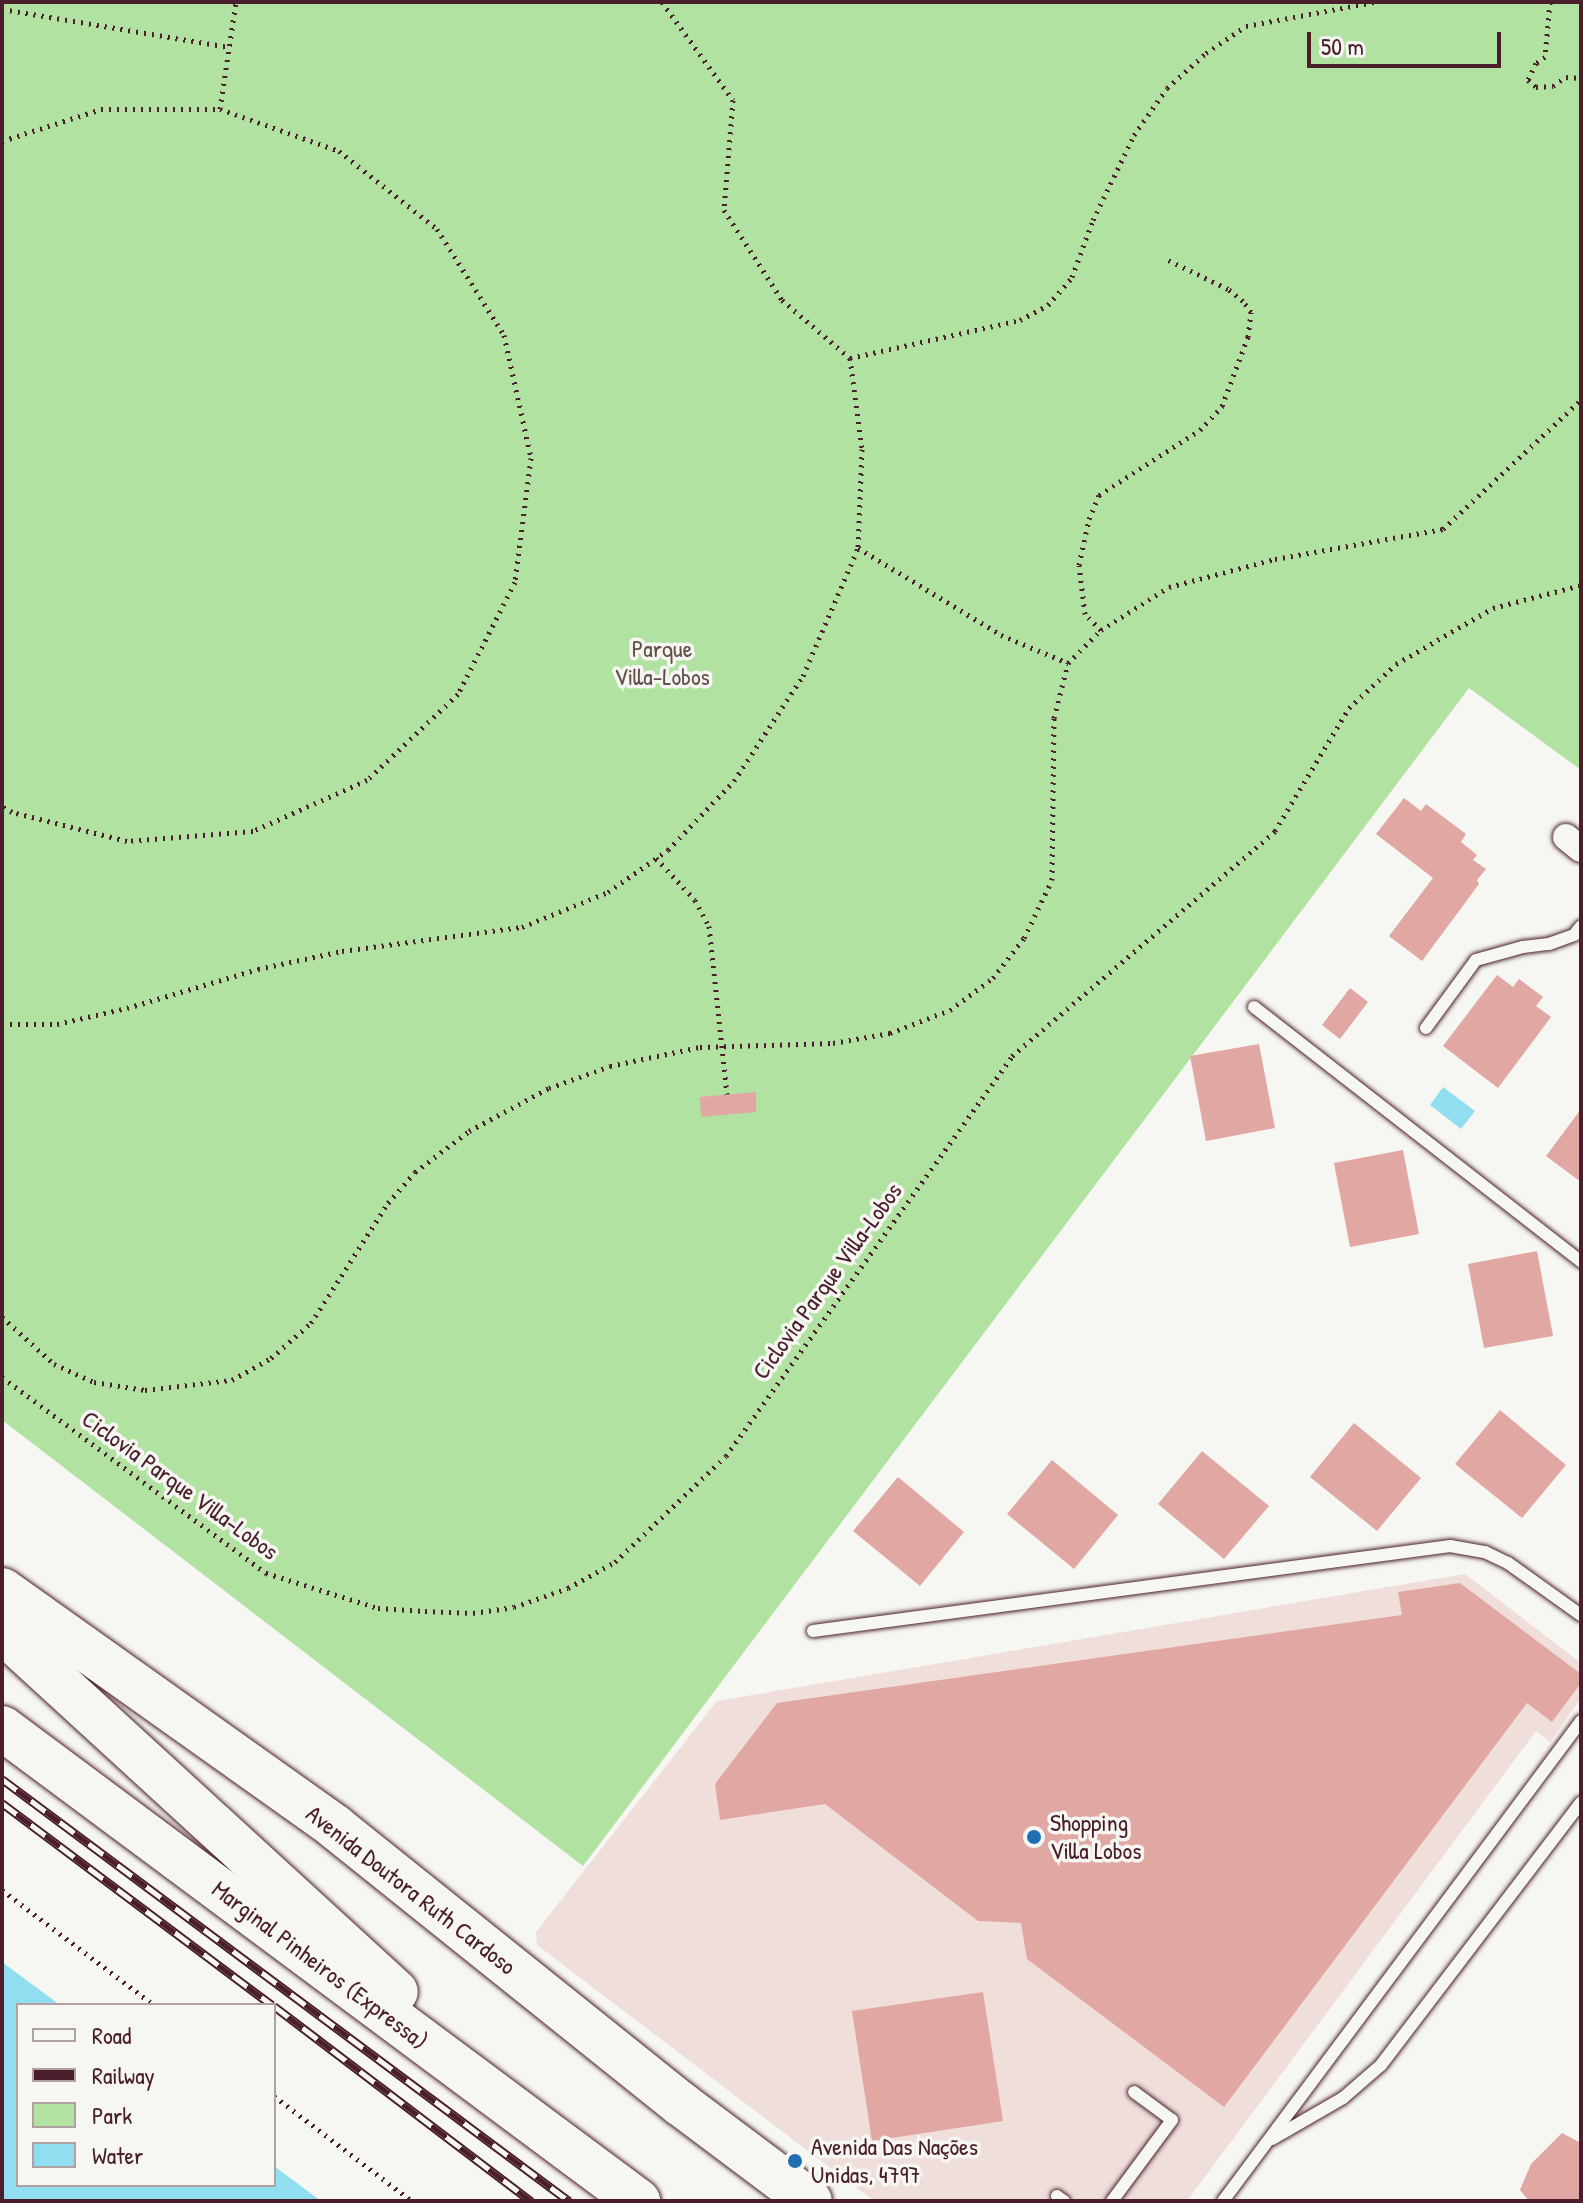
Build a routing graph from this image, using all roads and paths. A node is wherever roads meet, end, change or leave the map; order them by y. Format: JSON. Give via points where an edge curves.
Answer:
{"nodes":[{"id":1,"x":236,"y":2,"type":"edge"},
{"id":2,"x":662,"y":2,"type":"edge"},
{"id":3,"x":1374,"y":2,"type":"edge"},
{"id":4,"x":1550,"y":2,"type":"edge"},
{"id":5,"x":2,"y":9,"type":"edge"},
{"id":6,"x":229,"y":47,"type":"junction"},
{"id":7,"x":1581,"y":78,"type":"edge"},
{"id":8,"x":220,"y":109,"type":"junction"},
{"id":9,"x":2,"y":141,"type":"edge"},
{"id":10,"x":1168,"y":260,"type":"dead end"},
{"id":11,"x":850,"y":358,"type":"junction"},
{"id":12,"x":1581,"y":400,"type":"edge"},
{"id":13,"x":858,"y":548,"type":"junction"},
{"id":14,"x":1581,"y":585,"type":"edge"},
{"id":15,"x":1101,"y":630,"type":"junction"},
{"id":16,"x":1068,"y":663,"type":"junction"},
{"id":17,"x":2,"y":806,"type":"edge"},
{"id":18,"x":656,"y":858,"type":"junction"},
{"id":19,"x":1581,"y":926,"type":"edge"},
{"id":20,"x":1254,"y":1007,"type":"dead end"},
{"id":21,"x":2,"y":1024,"type":"edge"},
{"id":22,"x":1426,"y":1028,"type":"dead end"},
{"id":23,"x":723,"y":1046,"type":"junction"},
{"id":24,"x":727,"y":1094,"type":"dead end"},
{"id":25,"x":1581,"y":1262,"type":"edge"},
{"id":26,"x":2,"y":1317,"type":"edge"},
{"id":27,"x":2,"y":1377,"type":"edge"},
{"id":28,"x":2,"y":1590,"type":"edge"},
{"id":29,"x":1581,"y":1615,"type":"edge"},
{"id":30,"x":2,"y":1631,"type":"edge"},
{"id":31,"x":813,"y":1631,"type":"dead end"},
{"id":32,"x":1581,"y":1721,"type":"edge"},
{"id":33,"x":2,"y":1728,"type":"edge"},
{"id":34,"x":1581,"y":1802,"type":"edge"},
{"id":35,"x":2,"y":1890,"type":"edge"},
{"id":36,"x":151,"y":2003,"type":"edge"},
{"id":37,"x":1134,"y":2092,"type":"dead end"},
{"id":38,"x":276,"y":2098,"type":"edge"},
{"id":39,"x":517,"y":2112,"type":"junction"},
{"id":40,"x":1266,"y":2142,"type":"junction"},
{"id":41,"x":412,"y":2201,"type":"edge"},
{"id":42,"x":638,"y":2201,"type":"edge"},
{"id":43,"x":810,"y":2201,"type":"edge"},
{"id":44,"x":1112,"y":2201,"type":"edge"},
{"id":45,"x":1223,"y":2201,"type":"edge"}],
"edges":[{"from":1,"to":6,"type":"path"},
{"from":2,"to":11,"type":"path","via":[[733,100],[724,210],[782,300]]},
{"from":3,"to":11,"type":"path","via":[[1246,26],[1167,88],[1134,135],[1072,277],[1048,305],[1020,320]]},
{"from":4,"to":7,"type":"path","via":[[1545,57],[1528,80],[1536,87]]},
{"from":5,"to":6,"type":"path"},
{"from":6,"to":8,"type":"path"},
{"from":8,"to":9,"type":"path","via":[[101,109]]},
{"from":8,"to":17,"type":"path","via":[[339,151],[437,229],[446,242],[504,335],[531,458],[515,582],[458,694],[367,780],[253,831],[127,841]]},
{"from":10,"to":15,"type":"path","via":[[1243,301],[1251,312],[1248,337],[1222,406],[1207,422],[1099,495],[1079,565],[1085,614]]},
{"from":11,"to":13,"type":"path","via":[[862,449]]},
{"from":12,"to":15,"type":"path","via":[[1443,529],[1275,559],[1169,587]]},
{"from":13,"to":16,"type":"path","via":[[1001,635]]},
{"from":13,"to":18,"type":"path","via":[[803,676],[734,781]]},
{"from":14,"to":27,"type":"path","name":"Ciclovia Parque Villa-Lobos","via":[[1493,608],[1396,664],[1349,708],[1275,831],[1012,1056],[726,1456],[615,1562],[568,1588],[514,1607],[437,1612],[378,1608],[266,1573]]},
{"from":15,"to":16,"type":"path"},
{"from":16,"to":23,"type":"path","via":[[1054,718],[1052,880],[1024,938],[993,978],[950,1010],[890,1033],[833,1043]]},
{"from":18,"to":21,"type":"path","via":[[608,892],[522,927],[342,951],[57,1024]]},
{"from":18,"to":23,"type":"path","via":[[695,900],[709,926]]},
{"from":19,"to":22,"type":"lane","via":[[1574,935],[1549,944],[1476,960]]},
{"from":20,"to":25,"type":"lane"},
{"from":23,"to":24,"type":"path"},
{"from":23,"to":26,"type":"path","via":[[610,1066],[549,1088],[469,1131],[415,1172],[388,1203],[311,1323],[271,1358],[232,1380],[145,1390],[94,1382],[54,1364]]},
{"from":28,"to":43,"type":"highway","name":"Avenida Doutora Ruth Cardoso","via":[[335,1827]]},
{"from":29,"to":31,"type":"lane","via":[[1508,1563],[1485,1552],[1450,1546]]},
{"from":30,"to":39,"type":"highway","via":[[382,1978]]},
{"from":32,"to":40,"type":"lane"},
{"from":33,"to":39,"type":"highway","name":"Marginal Pinheiros (Expressa)"},
{"from":34,"to":40,"type":"lane","via":[[1381,2065],[1343,2098]]},
{"from":35,"to":36,"type":"path"},
{"from":37,"to":44,"type":"lane","via":[[1172,2120]]},
{"from":38,"to":41,"type":"path"},
{"from":39,"to":42,"type":"highway","name":"Marginal Pinheiros (Expressa)"},
{"from":40,"to":45,"type":"lane"}]}
